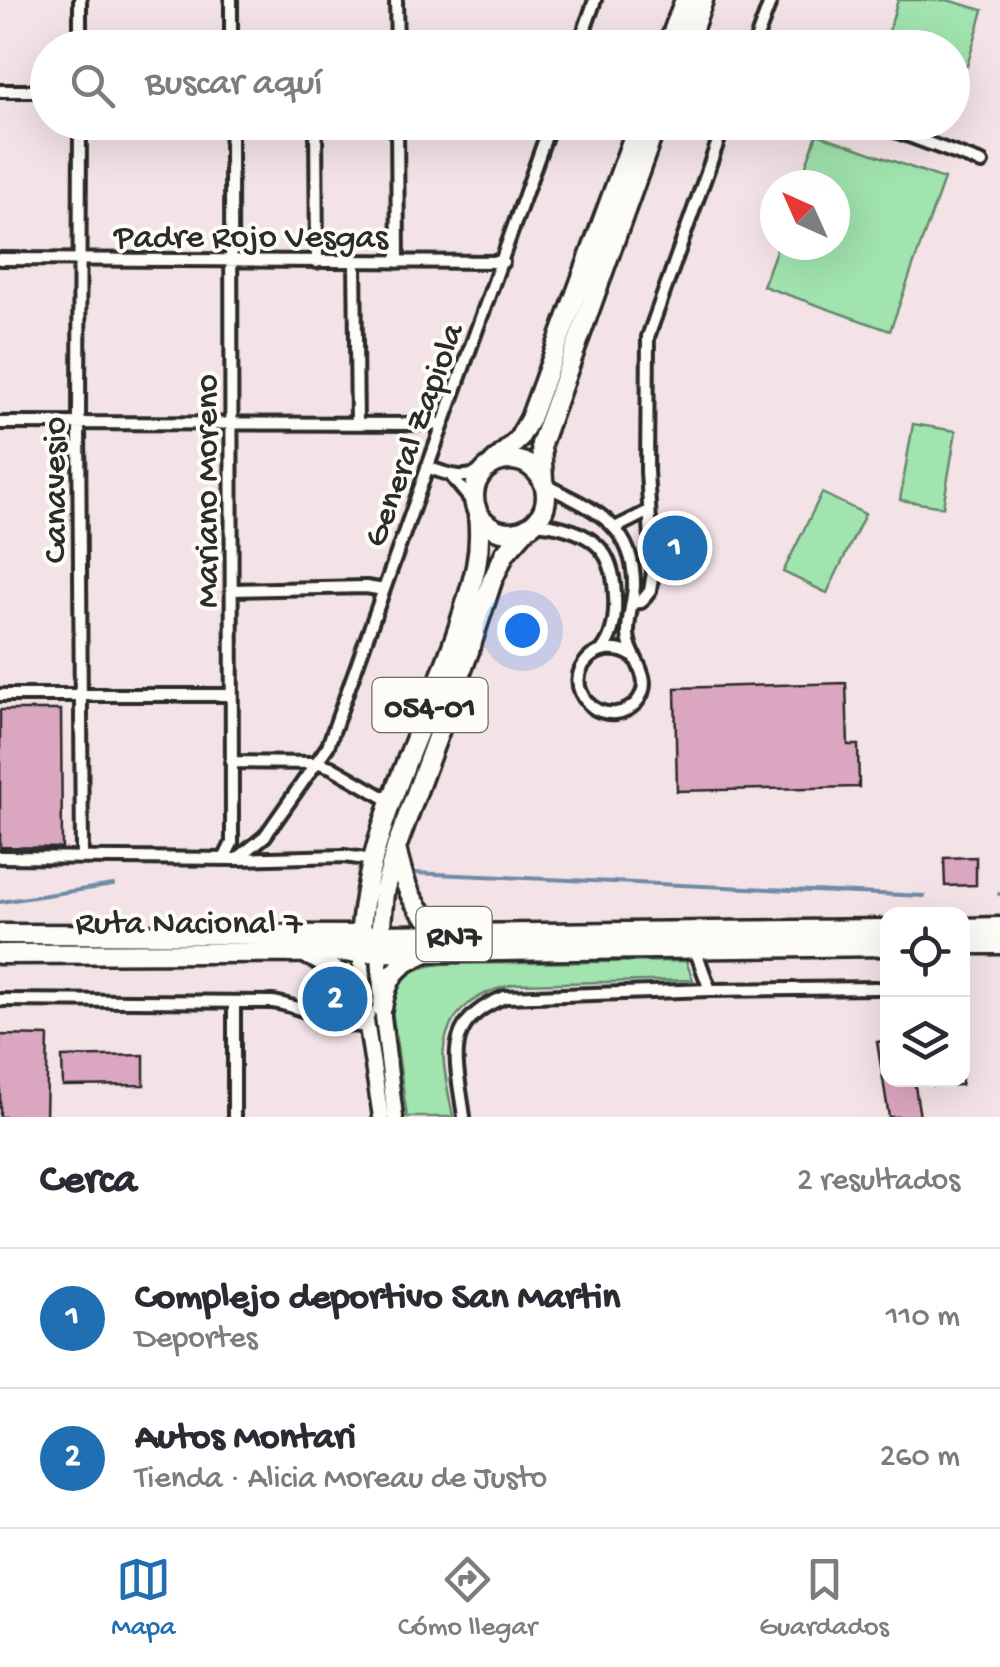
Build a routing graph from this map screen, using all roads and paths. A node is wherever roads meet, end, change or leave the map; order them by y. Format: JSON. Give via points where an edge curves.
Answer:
{"nodes":[{"id":1,"x":80,"y":0,"type":"edge"},
{"id":2,"x":231,"y":0,"type":"edge"},
{"id":3,"x":396,"y":0,"type":"edge"},
{"id":4,"x":595,"y":0,"type":"edge"},
{"id":5,"x":684,"y":0,"type":"edge"},
{"id":6,"x":703,"y":0,"type":"edge"},
{"id":7,"x":771,"y":0,"type":"edge"},
{"id":8,"x":80,"y":30,"type":"edge"},
{"id":9,"x":231,"y":30,"type":"edge"},
{"id":10,"x":397,"y":30,"type":"edge"},
{"id":11,"x":584,"y":30,"type":"edge"},
{"id":12,"x":673,"y":30,"type":"edge"},
{"id":13,"x":692,"y":30,"type":"edge"},
{"id":14,"x":760,"y":30,"type":"edge"},
{"id":15,"x":0,"y":90,"type":"edge"},
{"id":16,"x":30,"y":90,"type":"edge"},
{"id":17,"x":80,"y":140,"type":"edge"},
{"id":18,"x":231,"y":140,"type":"edge"},
{"id":19,"x":316,"y":140,"type":"edge"},
{"id":20,"x":398,"y":140,"type":"edge"},
{"id":21,"x":545,"y":140,"type":"edge"},
{"id":22,"x":643,"y":140,"type":"edge"},
{"id":23,"x":645,"y":140,"type":"edge"},
{"id":24,"x":719,"y":140,"type":"edge"},
{"id":25,"x":920,"y":140,"type":"edge"},
{"id":26,"x":982,"y":163,"type":"dead end"},
{"id":27,"x":0,"y":260,"type":"edge"},
{"id":28,"x":79,"y":260,"type":"junction"},
{"id":29,"x":231,"y":261,"type":"junction"},
{"id":30,"x":318,"y":262,"type":"junction"},
{"id":31,"x":355,"y":262,"type":"junction"},
{"id":32,"x":398,"y":262,"type":"junction"},
{"id":33,"x":502,"y":262,"type":"junction"},
{"id":34,"x":0,"y":423,"type":"edge"},
{"id":35,"x":232,"y":423,"type":"junction"},
{"id":36,"x":357,"y":423,"type":"junction"},
{"id":37,"x":79,"y":424,"type":"junction"},
{"id":38,"x":443,"y":424,"type":"junction"},
{"id":39,"x":488,"y":467,"type":"junction"},
{"id":40,"x":427,"y":468,"type":"junction"},
{"id":41,"x":446,"y":474,"type":"junction"},
{"id":42,"x":544,"y":483,"type":"junction"},
{"id":43,"x":476,"y":509,"type":"junction"},
{"id":44,"x":649,"y":511,"type":"junction"},
{"id":45,"x":531,"y":526,"type":"junction"},
{"id":46,"x":616,"y":528,"type":"junction"},
{"id":47,"x":232,"y":590,"type":"junction"},
{"id":48,"x":384,"y":590,"type":"junction"},
{"id":49,"x":632,"y":603,"type":"junction"},
{"id":50,"x":602,"y":650,"type":"junction"},
{"id":51,"x":634,"y":656,"type":"junction"},
{"id":52,"x":0,"y":695,"type":"edge"},
{"id":53,"x":82,"y":695,"type":"junction"},
{"id":54,"x":231,"y":695,"type":"junction"},
{"id":55,"x":232,"y":762,"type":"junction"},
{"id":56,"x":319,"y":763,"type":"junction"},
{"id":57,"x":392,"y":802,"type":"junction"},
{"id":58,"x":396,"y":848,"type":"junction"},
{"id":59,"x":0,"y":857,"type":"edge"},
{"id":60,"x":82,"y":857,"type":"junction"},
{"id":61,"x":230,"y":858,"type":"junction"},
{"id":62,"x":373,"y":860,"type":"junction"},
{"id":63,"x":366,"y":892,"type":"junction"},
{"id":64,"x":970,"y":928,"type":"edge"},
{"id":65,"x":1000,"y":928,"type":"edge"},
{"id":66,"x":880,"y":929,"type":"edge"},
{"id":67,"x":0,"y":934,"type":"edge"},
{"id":68,"x":316,"y":934,"type":"junction"},
{"id":69,"x":452,"y":934,"type":"junction"},
{"id":70,"x":369,"y":943,"type":"junction"},
{"id":71,"x":970,"y":944,"type":"edge"},
{"id":72,"x":1000,"y":944,"type":"edge"},
{"id":73,"x":880,"y":946,"type":"edge"},
{"id":74,"x":695,"y":949,"type":"junction"},
{"id":75,"x":298,"y":952,"type":"junction"},
{"id":76,"x":428,"y":952,"type":"junction"},
{"id":77,"x":0,"y":954,"type":"edge"},
{"id":78,"x":877,"y":988,"type":"dead end"},
{"id":79,"x":710,"y":990,"type":"junction"},
{"id":80,"x":0,"y":1000,"type":"edge"},
{"id":81,"x":234,"y":1003,"type":"junction"},
{"id":82,"x":372,"y":1016,"type":"junction"},
{"id":83,"x":234,"y":1117,"type":"edge"},
{"id":84,"x":381,"y":1117,"type":"edge"},
{"id":85,"x":395,"y":1117,"type":"edge"},
{"id":86,"x":464,"y":1117,"type":"edge"}],
"edges":[{"from":1,"to":8,"type":"street"},
{"from":2,"to":9,"type":"street"},
{"from":3,"to":10,"type":"street"},
{"from":4,"to":11,"type":"street"},
{"from":5,"to":12,"type":"highway"},
{"from":6,"to":13,"type":"highway"},
{"from":7,"to":14,"type":"street"},
{"from":15,"to":16,"type":"street"},
{"from":17,"to":28,"type":"street","name":"Canavesio"},
{"from":18,"to":29,"type":"street","name":"Mariano Moreno"},
{"from":19,"to":30,"type":"street"},
{"from":20,"to":32,"type":"street"},
{"from":21,"to":33,"type":"street","name":"General Zapiola"},
{"from":22,"to":39,"type":"highway","number":"054-01","via":[[530,419]]},
{"from":23,"to":42,"type":"highway","number":"054-01","via":[[541,444]]},
{"from":24,"to":44,"type":"street","via":[[648,337]]},
{"from":25,"to":26,"type":"street"},
{"from":27,"to":28,"type":"street","name":"Padre Rojo Vesgas"},
{"from":28,"to":29,"type":"street","name":"Padre Rojo Vesgas"},
{"from":28,"to":37,"type":"street","name":"Canavesio"},
{"from":29,"to":30,"type":"street","name":"Padre Rojo Vesgas"},
{"from":29,"to":35,"type":"street","name":"Mariano Moreno"},
{"from":30,"to":31,"type":"street","name":"Padre Rojo Vesgas"},
{"from":31,"to":32,"type":"street","name":"Padre Rojo Vesgas"},
{"from":31,"to":36,"type":"street"},
{"from":32,"to":33,"type":"street","name":"Padre Rojo Vesgas"},
{"from":33,"to":38,"type":"street","name":"General Zapiola"},
{"from":34,"to":37,"type":"street"},
{"from":35,"to":36,"type":"street"},
{"from":35,"to":37,"type":"street"},
{"from":35,"to":47,"type":"street","name":"Mariano Moreno"},
{"from":36,"to":38,"type":"street"},
{"from":37,"to":53,"type":"street","name":"Canavesio"},
{"from":38,"to":40,"type":"street","name":"General Zapiola"},
{"from":39,"to":41,"type":"street","via":[[475,476]]},
{"from":39,"to":42,"type":"highway","via":[[517,460]]},
{"from":39,"to":43,"type":"highway","number":"054-01","via":[[476,480]]},
{"from":40,"to":41,"type":"street"},
{"from":40,"to":48,"type":"street","name":"General Zapiola"},
{"from":41,"to":43,"type":"street"},
{"from":42,"to":45,"type":"highway","number":"054-01","via":[[545,506]]},
{"from":42,"to":46,"type":"street"},
{"from":43,"to":45,"type":"highway","via":[[496,530]]},
{"from":43,"to":57,"type":"highway","number":"054-01","via":[[476,573]]},
{"from":44,"to":46,"type":"street"},
{"from":44,"to":49,"type":"street","via":[[650,592]]},
{"from":45,"to":50,"type":"street","via":[[586,536],[609,560],[616,608]]},
{"from":45,"to":58,"type":"highway","number":"054-01","via":[[497,568]]},
{"from":46,"to":49,"type":"street","via":[[632,566]]},
{"from":47,"to":48,"type":"street"},
{"from":47,"to":54,"type":"street","name":"Mariano Moreno"},
{"from":48,"to":56,"type":"street","name":"General Zapiola"},
{"from":49,"to":51,"type":"street"},
{"from":50,"to":51,"type":"street"},
{"from":50,"to":51,"type":"street","via":[[583,666],[579,684],[587,702],[603,712],[630,708],[642,693],[644,674]]},
{"from":52,"to":53,"type":"street"},
{"from":53,"to":54,"type":"street"},
{"from":53,"to":60,"type":"street","name":"Canavesio"},
{"from":54,"to":55,"type":"street","name":"Mariano Moreno"},
{"from":55,"to":56,"type":"street"},
{"from":55,"to":61,"type":"street","name":"Mariano Moreno"},
{"from":56,"to":57,"type":"street"},
{"from":56,"to":61,"type":"street","name":"General Zapiola","via":[[265,836]]},
{"from":57,"to":62,"type":"highway","number":"054-01"},
{"from":58,"to":69,"type":"highway","via":[[414,904]]},
{"from":58,"to":70,"type":"highway","number":"054-01"},
{"from":59,"to":60,"type":"street"},
{"from":60,"to":61,"type":"street"},
{"from":61,"to":62,"type":"street"},
{"from":62,"to":63,"type":"highway","number":"054-01"},
{"from":63,"to":68,"type":"highway","via":[[348,915]]},
{"from":63,"to":70,"type":"highway","number":"054-01"},
{"from":64,"to":65,"type":"highway"},
{"from":66,"to":69,"type":"highway","number":"RN7"},
{"from":67,"to":68,"type":"highway","number":"RN7"},
{"from":68,"to":70,"type":"highway","number":"RN7"},
{"from":69,"to":70,"type":"highway","number":"RN7"},
{"from":70,"to":75,"type":"highway","name":"Ruta Nacional 7","number":"RN7"},
{"from":70,"to":76,"type":"highway","number":"RN7"},
{"from":70,"to":82,"type":"main road","number":"054-01"},
{"from":71,"to":72,"type":"highway"},
{"from":73,"to":74,"type":"highway","number":"RN7"},
{"from":74,"to":76,"type":"highway","number":"RN7"},
{"from":74,"to":79,"type":"street"},
{"from":75,"to":77,"type":"highway","name":"Ruta Nacional 7","number":"RN7"},
{"from":75,"to":82,"type":"highway","via":[[335,970]]},
{"from":76,"to":82,"type":"highway","via":[[389,980]]},
{"from":78,"to":79,"type":"street"},
{"from":79,"to":86,"type":"street","via":[[504,997],[485,1005],[456,1042]]},
{"from":80,"to":81,"type":"street"},
{"from":81,"to":82,"type":"street","via":[[286,1004],[352,1027]]},
{"from":81,"to":83,"type":"street"},
{"from":82,"to":84,"type":"main road","number":"054-01"},
{"from":82,"to":85,"type":"main road","number":"054-01"}]}
